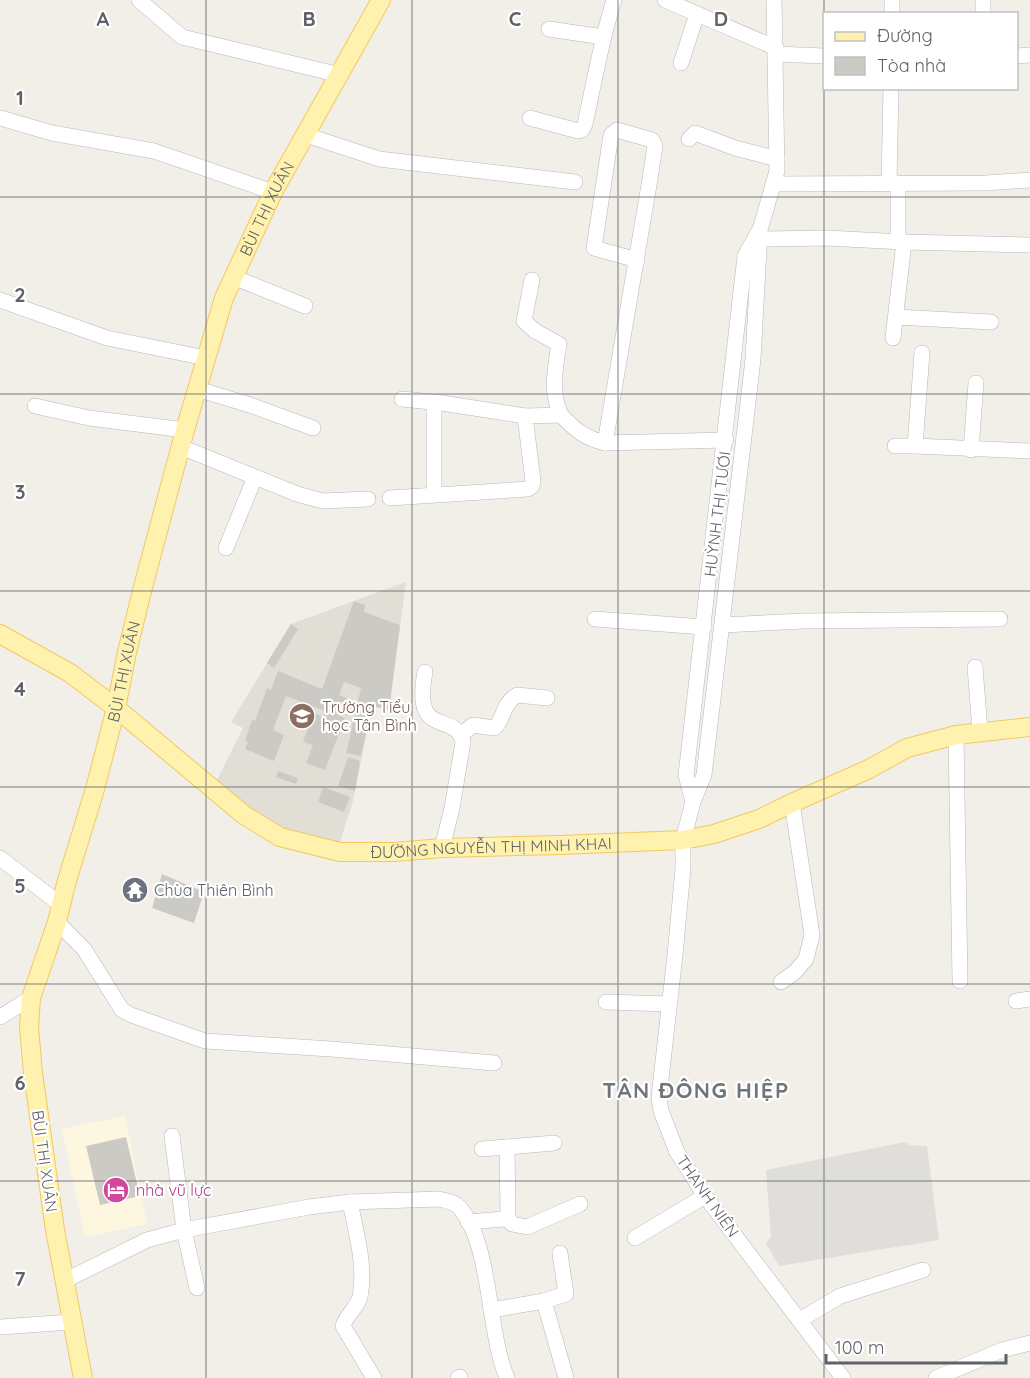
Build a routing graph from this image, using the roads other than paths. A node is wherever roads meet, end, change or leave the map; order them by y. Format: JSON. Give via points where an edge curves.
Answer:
{"nodes":[{"id":1,"x":139,"y":0,"type":"edge"},
{"id":2,"x":381,"y":0,"type":"edge"},
{"id":3,"x":614,"y":0,"type":"edge"},
{"id":4,"x":665,"y":0,"type":"edge"},
{"id":5,"x":774,"y":0,"type":"edge"},
{"id":6,"x":697,"y":14,"type":"junction"},
{"id":7,"x":549,"y":29,"type":"dead end"},
{"id":8,"x":603,"y":37,"type":"junction"},
{"id":9,"x":776,"y":51,"type":"junction"},
{"id":10,"x":823,"y":56,"type":"edge"},
{"id":11,"x":681,"y":63,"type":"dead end"},
{"id":12,"x":340,"y":75,"type":"junction"},
{"id":13,"x":891,"y":90,"type":"edge"},
{"id":14,"x":0,"y":118,"type":"edge"},
{"id":15,"x":530,"y":118,"type":"dead end"},
{"id":16,"x":306,"y":135,"type":"junction"},
{"id":17,"x":689,"y":139,"type":"dead end"},
{"id":18,"x":777,"y":159,"type":"junction"},
{"id":19,"x":1030,"y":180,"type":"edge"},
{"id":20,"x":575,"y":182,"type":"dead end"},
{"id":21,"x":893,"y":183,"type":"junction"},
{"id":22,"x":773,"y":184,"type":"junction"},
{"id":23,"x":273,"y":192,"type":"junction"},
{"id":24,"x":760,"y":235,"type":"junction"},
{"id":25,"x":901,"y":242,"type":"junction"},
{"id":26,"x":1030,"y":245,"type":"edge"},
{"id":27,"x":637,"y":260,"type":"junction"},
{"id":28,"x":233,"y":277,"type":"junction"},
{"id":29,"x":532,"y":280,"type":"dead end"},
{"id":30,"x":0,"y":300,"type":"edge"},
{"id":31,"x":305,"y":306,"type":"dead end"},
{"id":32,"x":896,"y":317,"type":"junction"},
{"id":33,"x":991,"y":322,"type":"dead end"},
{"id":34,"x":893,"y":338,"type":"dead end"},
{"id":35,"x":922,"y":353,"type":"dead end"},
{"id":36,"x":206,"y":358,"type":"junction"},
{"id":37,"x":976,"y":382,"type":"dead end"},
{"id":38,"x":197,"y":389,"type":"junction"},
{"id":39,"x":402,"y":399,"type":"dead end"},
{"id":40,"x":434,"y":402,"type":"junction"},
{"id":41,"x":35,"y":406,"type":"dead end"},
{"id":42,"x":525,"y":416,"type":"junction"},
{"id":43,"x":561,"y":416,"type":"junction"},
{"id":44,"x":313,"y":428,"type":"dead end"},
{"id":45,"x":183,"y":438,"type":"junction"},
{"id":46,"x":726,"y":440,"type":"junction"},
{"id":47,"x":605,"y":443,"type":"junction"},
{"id":48,"x":895,"y":446,"type":"dead end"},
{"id":49,"x":915,"y":446,"type":"junction"},
{"id":50,"x":971,"y":450,"type":"junction"},
{"id":51,"x":1030,"y":451,"type":"edge"},
{"id":52,"x":255,"y":477,"type":"junction"},
{"id":53,"x":434,"y":494,"type":"junction"},
{"id":54,"x":390,"y":498,"type":"dead end"},
{"id":55,"x":368,"y":499,"type":"dead end"},
{"id":56,"x":226,"y":548,"type":"dead end"},
{"id":57,"x":595,"y":619,"type":"dead end"},
{"id":58,"x":1000,"y":619,"type":"dead end"},
{"id":59,"x":723,"y":625,"type":"junction"},
{"id":60,"x":704,"y":627,"type":"junction"},
{"id":61,"x":0,"y":634,"type":"edge"},
{"id":62,"x":975,"y":668,"type":"dead end"},
{"id":63,"x":425,"y":672,"type":"dead end"},
{"id":64,"x":696,"y":696,"type":"junction"},
{"id":65,"x":713,"y":697,"type":"junction"},
{"id":66,"x":547,"y":698,"type":"dead end"},
{"id":67,"x":116,"y":708,"type":"junction"},
{"id":68,"x":1030,"y":727,"type":"edge"},
{"id":69,"x":980,"y":731,"type":"junction"},
{"id":70,"x":462,"y":734,"type":"junction"},
{"id":71,"x":956,"y":735,"type":"junction"},
{"id":72,"x":693,"y":802,"type":"junction"},
{"id":73,"x":792,"y":802,"type":"junction"},
{"id":74,"x":683,"y":840,"type":"junction"},
{"id":75,"x":442,"y":848,"type":"junction"},
{"id":76,"x":0,"y":858,"type":"edge"},
{"id":77,"x":59,"y":913,"type":"junction"},
{"id":78,"x":960,"y":981,"type":"dead end"},
{"id":79,"x":781,"y":982,"type":"dead end"},
{"id":80,"x":31,"y":998,"type":"junction"},
{"id":81,"x":606,"y":1002,"type":"dead end"},
{"id":82,"x":669,"y":1004,"type":"junction"},
{"id":83,"x":0,"y":1017,"type":"edge"},
{"id":84,"x":494,"y":1063,"type":"dead end"},
{"id":85,"x":172,"y":1136,"type":"dead end"},
{"id":86,"x":554,"y":1143,"type":"dead end"},
{"id":87,"x":507,"y":1147,"type":"junction"},
{"id":88,"x":482,"y":1149,"type":"dead end"},
{"id":89,"x":705,"y":1196,"type":"junction"},
{"id":90,"x":350,"y":1202,"type":"junction"},
{"id":91,"x":580,"y":1204,"type":"dead end"},
{"id":92,"x":507,"y":1217,"type":"junction"},
{"id":93,"x":468,"y":1222,"type":"junction"},
{"id":94,"x":184,"y":1230,"type":"junction"},
{"id":95,"x":635,"y":1238,"type":"dead end"},
{"id":96,"x":560,"y":1253,"type":"dead end"},
{"id":97,"x":923,"y":1270,"type":"dead end"},
{"id":98,"x":64,"y":1281,"type":"junction"},
{"id":99,"x":197,"y":1288,"type":"dead end"},
{"id":100,"x":544,"y":1301,"type":"junction"},
{"id":101,"x":491,"y":1310,"type":"junction"},
{"id":102,"x":800,"y":1320,"type":"junction"},
{"id":103,"x":71,"y":1322,"type":"junction"},
{"id":104,"x":0,"y":1327,"type":"edge"},
{"id":105,"x":1030,"y":1343,"type":"edge"},
{"id":106,"x":943,"y":1377,"type":"edge"},
{"id":107,"x":83,"y":1378,"type":"edge"},
{"id":108,"x":374,"y":1378,"type":"edge"},
{"id":109,"x":507,"y":1378,"type":"edge"},
{"id":110,"x":566,"y":1378,"type":"edge"},
{"id":111,"x":843,"y":1378,"type":"edge"}],
"edges":[{"from":1,"to":12,"type":"street","via":[[182,37]]},
{"from":2,"to":12,"type":"main road","name":"BÙI THỊ XUÂN"},
{"from":3,"to":8,"type":"street"},
{"from":4,"to":6,"type":"street"},
{"from":5,"to":9,"type":"street","name":"HUỲNH THỊ TƯƠI"},
{"from":6,"to":9,"type":"street"},
{"from":6,"to":11,"type":"street"},
{"from":7,"to":8,"type":"street"},
{"from":8,"to":15,"type":"street","via":[[582,130]]},
{"from":9,"to":10,"type":"street"},
{"from":9,"to":18,"type":"street","name":"HUỲNH THỊ TƯƠI"},
{"from":12,"to":16,"type":"main road","name":"BÙI THỊ XUÂN"},
{"from":13,"to":21,"type":"street"},
{"from":14,"to":23,"type":"street","via":[[52,133],[154,151]]},
{"from":16,"to":20,"type":"street","via":[[379,159]]},
{"from":16,"to":23,"type":"main road","name":"BÙI THỊ XUÂN"},
{"from":17,"to":18,"type":"street","via":[[695,133]]},
{"from":18,"to":22,"type":"street","name":"HUỲNH THỊ TƯƠI"},
{"from":19,"to":21,"type":"street"},
{"from":21,"to":22,"type":"street"},
{"from":21,"to":25,"type":"street"},
{"from":22,"to":24,"type":"street","name":"HUỲNH THỊ TƯƠI"},
{"from":23,"to":28,"type":"main road","name":"BÙI THỊ XUÂN"},
{"from":24,"to":25,"type":"street"},
{"from":24,"to":46,"type":"street","name":"HUỲNH THỊ TƯƠI","via":[[745,256]]},
{"from":24,"to":59,"type":"street","name":"HUỲNH THỊ TƯƠI","via":[[753,359]]},
{"from":25,"to":26,"type":"street"},
{"from":25,"to":32,"type":"street"},
{"from":27,"to":27,"type":"street","via":[[655,146],[652,140],[617,130],[611,135],[594,248]]},
{"from":27,"to":47,"type":"street"},
{"from":28,"to":31,"type":"street"},
{"from":28,"to":36,"type":"main road","name":"BÙI THỊ XUÂN"},
{"from":29,"to":43,"type":"street","via":[[524,321],[559,344],[553,385],[554,401]]},
{"from":30,"to":36,"type":"street","via":[[106,338]]},
{"from":32,"to":33,"type":"street"},
{"from":32,"to":34,"type":"street"},
{"from":35,"to":49,"type":"street"},
{"from":36,"to":38,"type":"main road","name":"BÙI THỊ XUÂN"},
{"from":37,"to":50,"type":"street"},
{"from":38,"to":44,"type":"street"},
{"from":38,"to":45,"type":"main road","name":"BÙI THỊ XUÂN"},
{"from":39,"to":40,"type":"street"},
{"from":40,"to":42,"type":"street"},
{"from":40,"to":53,"type":"street"},
{"from":41,"to":45,"type":"street"},
{"from":42,"to":43,"type":"street"},
{"from":42,"to":53,"type":"street","via":[[532,486],[477,494]]},
{"from":43,"to":47,"type":"street","via":[[585,438]]},
{"from":45,"to":52,"type":"street"},
{"from":45,"to":67,"type":"main road","name":"BÙI THỊ XUÂN"},
{"from":46,"to":47,"type":"street"},
{"from":46,"to":60,"type":"street","name":"HUỲNH THỊ TƯƠI"},
{"from":48,"to":49,"type":"street"},
{"from":49,"to":50,"type":"street"},
{"from":50,"to":51,"type":"street"},
{"from":52,"to":55,"type":"street","via":[[323,501]]},
{"from":52,"to":56,"type":"street"},
{"from":53,"to":54,"type":"street"},
{"from":57,"to":60,"type":"street"},
{"from":58,"to":59,"type":"street"},
{"from":59,"to":65,"type":"street","name":"HUỲNH THỊ TƯƠI"},
{"from":60,"to":64,"type":"street","name":"HUỲNH THỊ TƯƠI"},
{"from":61,"to":67,"type":"main road","name":"ĐƯỜNG NGUYỄN THỊ MINH KHAI","via":[[70,673]]},
{"from":62,"to":69,"type":"street"},
{"from":63,"to":70,"type":"street","via":[[422,702],[427,713]]},
{"from":64,"to":65,"type":"street"},
{"from":64,"to":72,"type":"street","name":"HUỲNH THỊ TƯƠI","via":[[686,775]]},
{"from":65,"to":72,"type":"street","name":"HUỲNH THỊ TƯƠI","via":[[704,775]]},
{"from":66,"to":70,"type":"street","via":[[517,695],[509,700],[494,728],[473,725]]},
{"from":67,"to":75,"type":"main road","name":"ĐƯỜNG NGUYỄN THỊ MINH KHAI","via":[[244,815],[280,837],[340,852]]},
{"from":67,"to":77,"type":"main road","name":"BÙI THỊ XUÂN"},
{"from":68,"to":69,"type":"main road","name":"ĐƯỜNG NGUYỄN THỊ MINH KHAI"},
{"from":69,"to":71,"type":"main road","name":"ĐƯỜNG NGUYỄN THỊ MINH KHAI"},
{"from":70,"to":75,"type":"street","via":[[462,754]]},
{"from":71,"to":73,"type":"main road","name":"ĐƯỜNG NGUYỄN THỊ MINH KHAI","via":[[907,748]]},
{"from":71,"to":78,"type":"street"},
{"from":72,"to":74,"type":"street","name":"HUỲNH THỊ TƯƠI"},
{"from":73,"to":74,"type":"main road","name":"ĐƯỜNG NGUYỄN THỊ MINH KHAI","via":[[759,819]]},
{"from":73,"to":79,"type":"street","via":[[812,935],[806,959]]},
{"from":74,"to":75,"type":"main road","name":"ĐƯỜNG NGUYỄN THỊ MINH KHAI"},
{"from":74,"to":82,"type":"street","name":"THANH NIÊN"},
{"from":76,"to":77,"type":"street"},
{"from":77,"to":80,"type":"main road","name":"BÙI THỊ XUÂN"},
{"from":77,"to":84,"type":"street","via":[[123,1010],[190,1036],[205,1041]]},
{"from":80,"to":83,"type":"street"},
{"from":80,"to":98,"type":"main road","name":"BÙI THỊ XUÂN","via":[[33,1073]]},
{"from":81,"to":82,"type":"street"},
{"from":82,"to":89,"type":"street","name":"THANH NIÊN","via":[[659,1089],[661,1111],[677,1152]]},
{"from":85,"to":94,"type":"street"},
{"from":86,"to":87,"type":"street"},
{"from":87,"to":88,"type":"street"},
{"from":87,"to":92,"type":"street"},
{"from":89,"to":95,"type":"street"},
{"from":89,"to":102,"type":"street","name":"THANH NIÊN"},
{"from":90,"to":93,"type":"street","via":[[439,1199],[453,1202]]},
{"from":90,"to":94,"type":"street"},
{"from":90,"to":108,"type":"street","via":[[360,1256],[360,1299],[343,1326]]},
{"from":91,"to":92,"type":"street","via":[[527,1227],[512,1224]]},
{"from":92,"to":93,"type":"street"},
{"from":93,"to":101,"type":"street","via":[[480,1255]]},
{"from":94,"to":98,"type":"street","via":[[147,1240]]},
{"from":94,"to":99,"type":"street"},
{"from":96,"to":100,"type":"street","via":[[566,1294]]},
{"from":97,"to":102,"type":"street","via":[[840,1296]]},
{"from":98,"to":103,"type":"main road","name":"BÙI THỊ XUÂN"},
{"from":100,"to":101,"type":"street"},
{"from":100,"to":110,"type":"street"},
{"from":101,"to":109,"type":"street"},
{"from":102,"to":111,"type":"street","name":"THANH NIÊN"},
{"from":103,"to":104,"type":"street"},
{"from":103,"to":107,"type":"main road","name":"BÙI THỊ XUÂN"},
{"from":105,"to":106,"type":"street","via":[[1002,1350]]}]}
